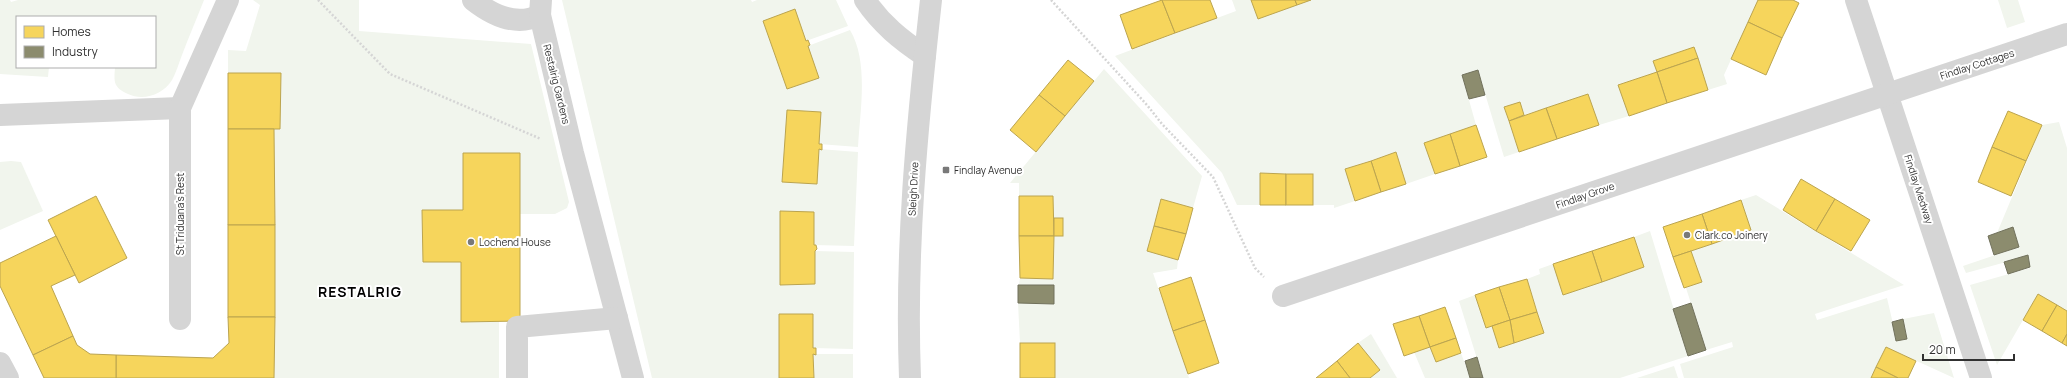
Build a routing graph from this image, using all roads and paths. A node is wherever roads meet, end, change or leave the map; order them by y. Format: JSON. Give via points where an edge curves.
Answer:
{"nodes":[{"id":1,"x":228,"y":0,"type":"edge"},
{"id":2,"x":318,"y":0,"type":"edge"},
{"id":3,"x":473,"y":0,"type":"edge"},
{"id":4,"x":865,"y":0,"type":"edge"},
{"id":5,"x":932,"y":0,"type":"edge"},
{"id":6,"x":1051,"y":0,"type":"edge"},
{"id":7,"x":1856,"y":0,"type":"edge"},
{"id":8,"x":541,"y":8,"type":"edge"},
{"id":9,"x":2067,"y":34,"type":"edge"},
{"id":10,"x":925,"y":56,"type":"junction"},
{"id":11,"x":1887,"y":93,"type":"junction"},
{"id":12,"x":180,"y":108,"type":"junction"},
{"id":13,"x":0,"y":115,"type":"edge"},
{"id":14,"x":573,"y":153,"type":"junction"},
{"id":15,"x":1283,"y":296,"type":"joint"},
{"id":16,"x":617,"y":318,"type":"junction"},
{"id":17,"x":180,"y":319,"type":"dead end"},
{"id":18,"x":0,"y":363,"type":"edge"},
{"id":19,"x":8,"y":378,"type":"edge"},
{"id":20,"x":517,"y":378,"type":"edge"},
{"id":21,"x":633,"y":378,"type":"edge"},
{"id":22,"x":910,"y":378,"type":"edge"},
{"id":23,"x":1981,"y":378,"type":"edge"}],
"edges":[{"from":1,"to":12,"type":"street","name":"St Triduana's Rest"},
{"from":2,"to":14,"type":"path","via":[[390,74]]},
{"from":3,"to":8,"type":"street","name":"Restalrig Gardens","via":[[489,11],[518,21]]},
{"from":4,"to":10,"type":"street","via":[[897,37]]},
{"from":5,"to":10,"type":"street","name":"Sleigh Drive"},
{"from":6,"to":15,"type":"path","via":[[1213,177],[1255,268]]},
{"from":7,"to":11,"type":"street","name":"Findlay Medway"},
{"from":8,"to":14,"type":"street","name":"Restalrig Gardens"},
{"from":9,"to":11,"type":"street","name":"Findlay Cottages"},
{"from":10,"to":22,"type":"street","name":"Sleigh Drive","via":[[914,158]]},
{"from":11,"to":15,"type":"street","name":"Findlay Grove"},
{"from":11,"to":23,"type":"street","name":"Findlay Medway"},
{"from":12,"to":13,"type":"street"},
{"from":12,"to":17,"type":"street","name":"St Triduana's Rest"},
{"from":14,"to":16,"type":"street","name":"Restalrig Gardens"},
{"from":16,"to":20,"type":"street","via":[[517,327]]},
{"from":16,"to":21,"type":"street","name":"Restalrig Gardens"},
{"from":18,"to":19,"type":"street"}]}
